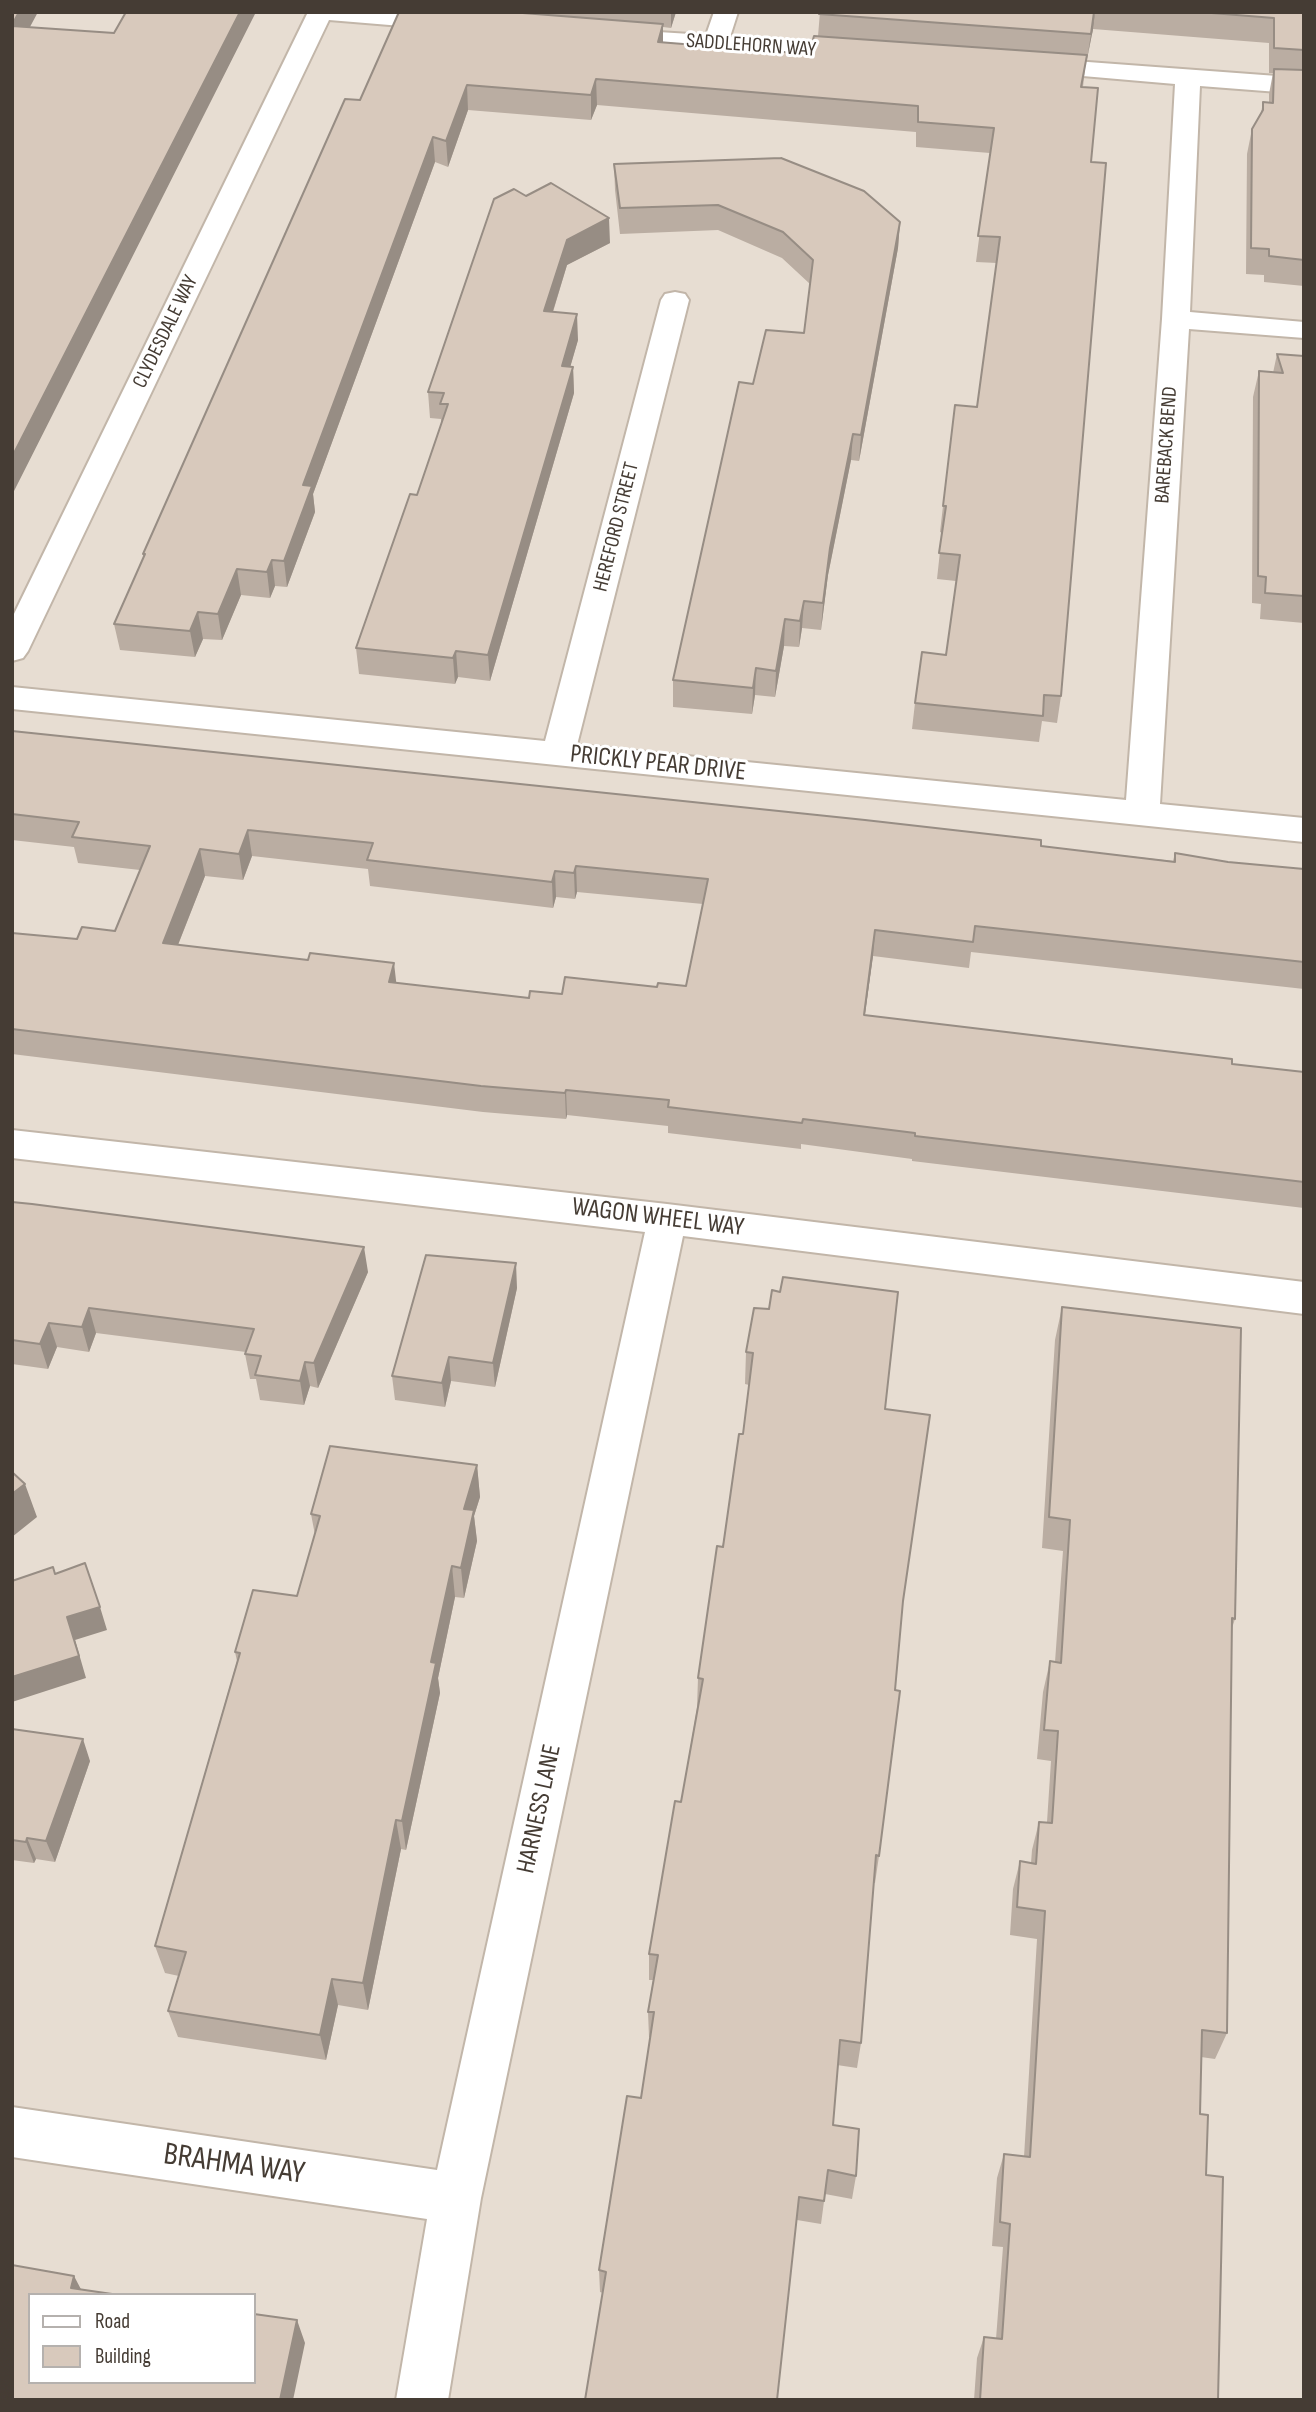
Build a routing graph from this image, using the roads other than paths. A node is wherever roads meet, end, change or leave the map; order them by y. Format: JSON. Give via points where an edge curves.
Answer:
{"nodes":[{"id":1,"x":322,"y":12,"type":"edge"},
{"id":2,"x":726,"y":12,"type":"edge"},
{"id":3,"x":472,"y":24,"type":"edge"},
{"id":4,"x":594,"y":34,"type":"edge"},
{"id":5,"x":715,"y":44,"type":"junction"},
{"id":6,"x":882,"y":56,"type":"edge"},
{"id":7,"x":1007,"y":65,"type":"edge"},
{"id":8,"x":1188,"y":77,"type":"junction"},
{"id":9,"x":1304,"y":86,"type":"edge"},
{"id":10,"x":675,"y":300,"type":"dead end"},
{"id":11,"x":1176,"y":320,"type":"junction"},
{"id":12,"x":1304,"y":330,"type":"edge"},
{"id":13,"x":12,"y":651,"type":"edge"},
{"id":14,"x":12,"y":698,"type":"edge"},
{"id":15,"x":558,"y":754,"type":"junction"},
{"id":16,"x":1142,"y":813,"type":"junction"},
{"id":17,"x":1304,"y":830,"type":"edge"},
{"id":18,"x":12,"y":1144,"type":"edge"},
{"id":19,"x":667,"y":1219,"type":"junction"},
{"id":20,"x":1304,"y":1298,"type":"edge"},
{"id":21,"x":12,"y":2132,"type":"edge"},
{"id":22,"x":456,"y":2198,"type":"junction"},
{"id":23,"x":422,"y":2400,"type":"edge"}],
"edges":[{"from":1,"to":3,"type":"street"},
{"from":1,"to":13,"type":"street","name":"CLYDESDALE WAY"},
{"from":2,"to":5,"type":"street"},
{"from":4,"to":5,"type":"street","name":"SADDLEHORN WAY"},
{"from":5,"to":6,"type":"street","name":"SADDLEHORN WAY"},
{"from":7,"to":8,"type":"street"},
{"from":8,"to":9,"type":"street"},
{"from":8,"to":11,"type":"street","name":"BAREBACK BEND"},
{"from":10,"to":15,"type":"street","name":"HEREFORD STREET"},
{"from":11,"to":12,"type":"street"},
{"from":11,"to":16,"type":"street","name":"BAREBACK BEND"},
{"from":14,"to":15,"type":"street","name":"PRICKLY PEAR DRIVE"},
{"from":15,"to":16,"type":"street","name":"PRICKLY PEAR DRIVE"},
{"from":16,"to":17,"type":"street","name":"PRICKLY PEAR DRIVE"},
{"from":18,"to":19,"type":"street","name":"WAGON WHEEL WAY"},
{"from":19,"to":20,"type":"street","name":"WAGON WHEEL WAY"},
{"from":19,"to":22,"type":"street","name":"HARNESS LANE"},
{"from":21,"to":22,"type":"street","name":"BRAHMA WAY"},
{"from":22,"to":23,"type":"street","name":"HARNESS LANE"}]}
